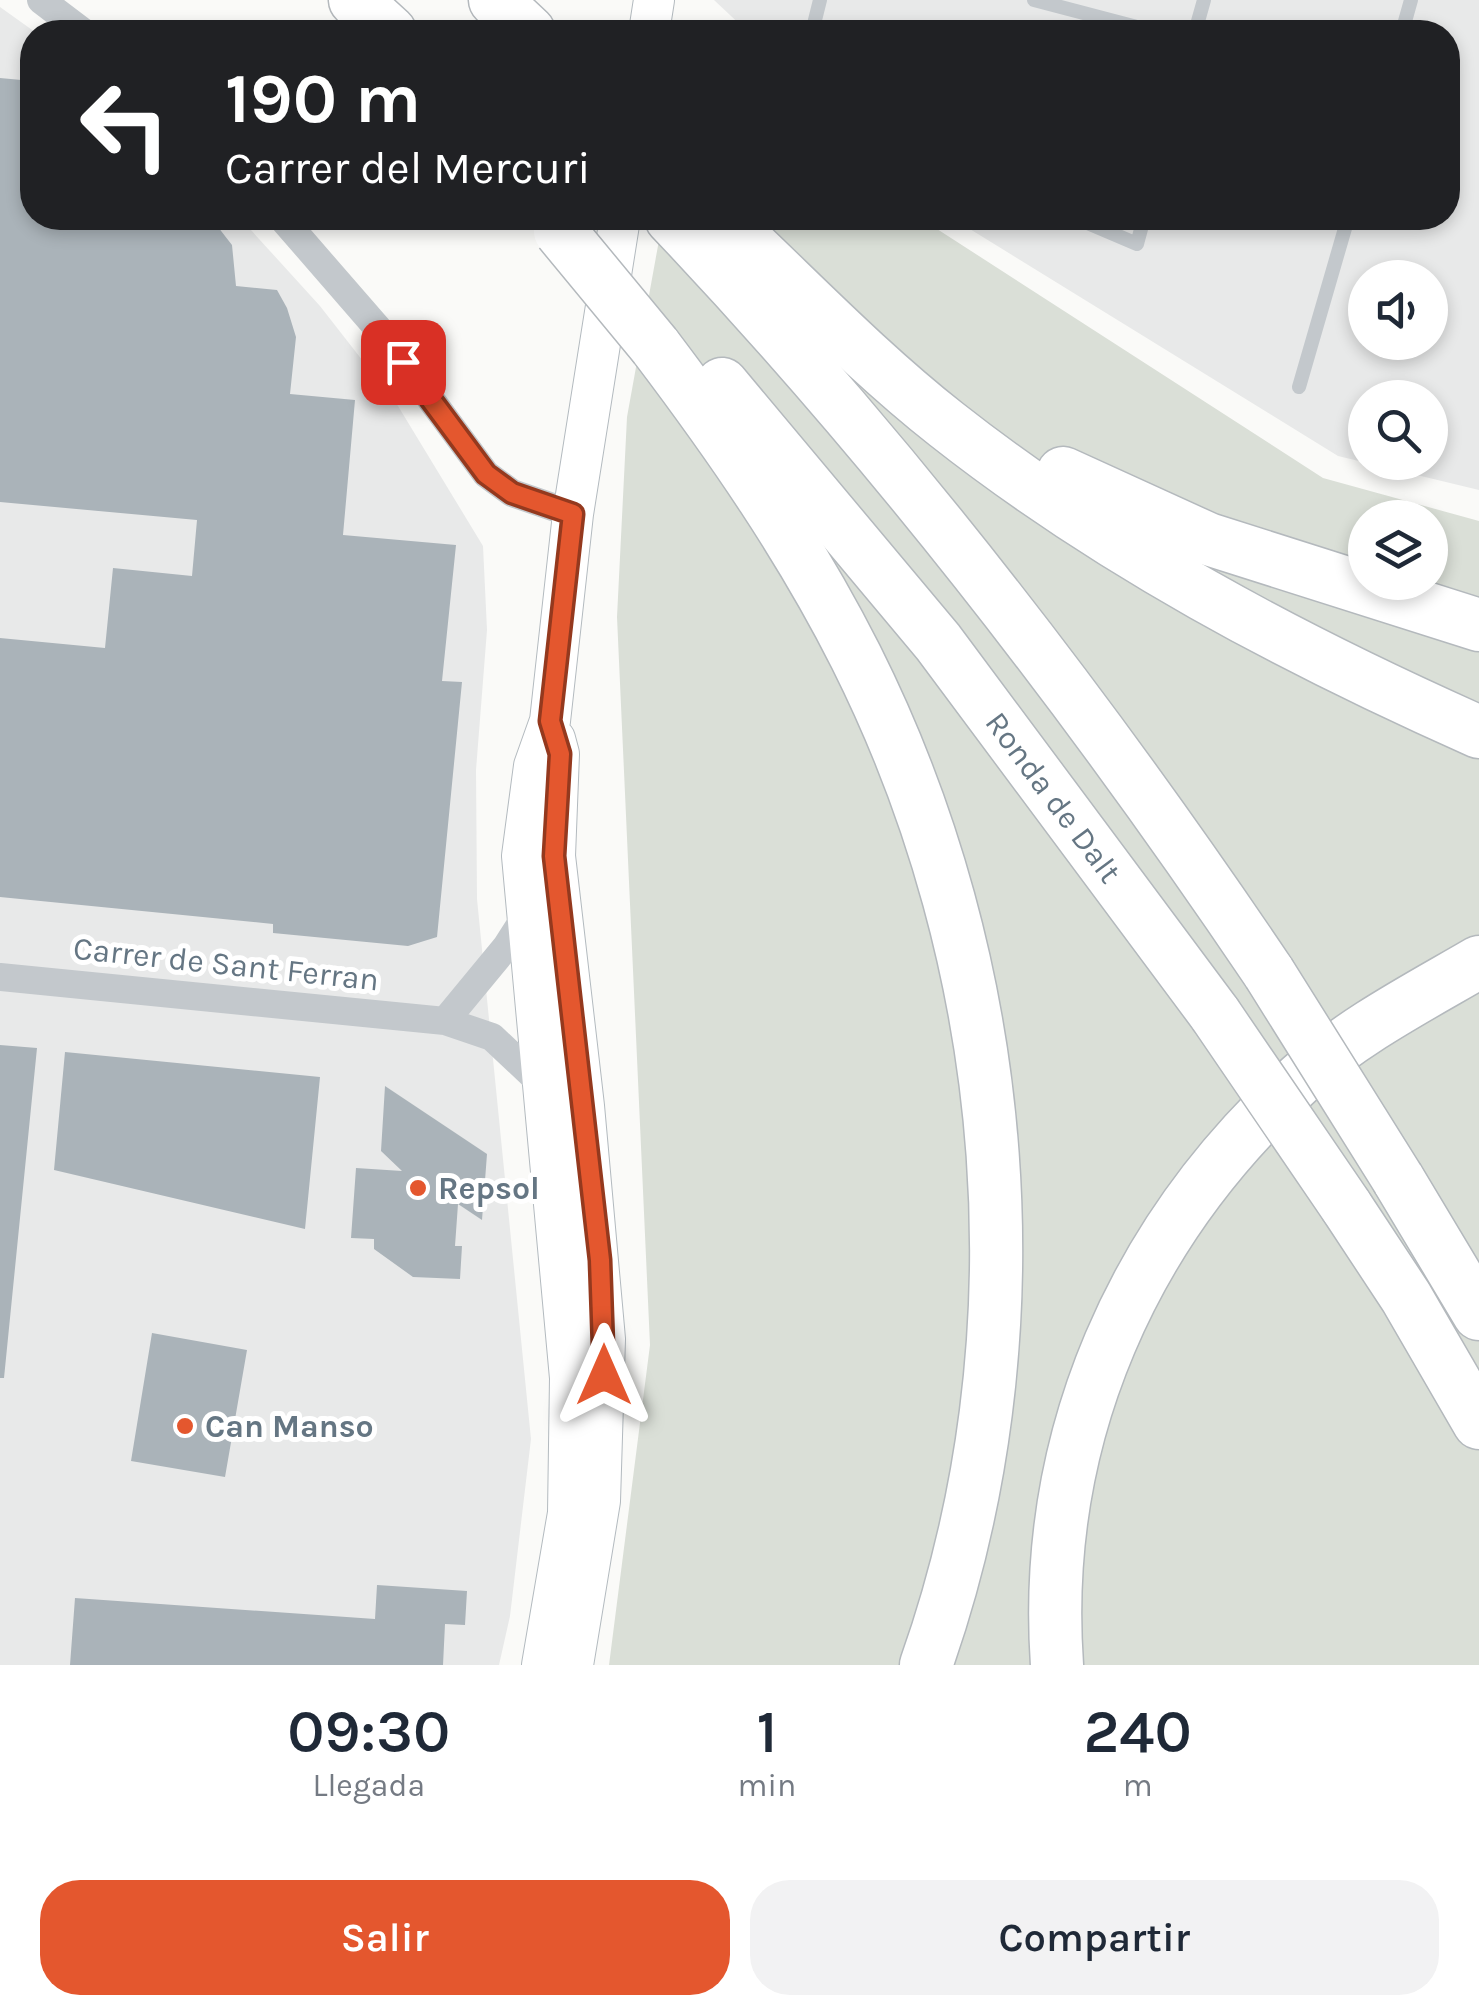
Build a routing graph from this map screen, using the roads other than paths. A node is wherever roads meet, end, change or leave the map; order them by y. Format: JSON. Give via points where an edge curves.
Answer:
{"nodes":[{"id":1,"x":41,"y":0,"type":"edge"},
{"id":2,"x":355,"y":0,"type":"edge"},
{"id":3,"x":466,"y":0,"type":"edge"},
{"id":4,"x":495,"y":0,"type":"edge"},
{"id":5,"x":1034,"y":0,"type":"edge"},
{"id":6,"x":67,"y":20,"type":"edge"},
{"id":7,"x":377,"y":20,"type":"edge"},
{"id":8,"x":485,"y":20,"type":"edge"},
{"id":9,"x":516,"y":20,"type":"edge"},
{"id":10,"x":1110,"y":20,"type":"edge"},
{"id":11,"x":292,"y":230,"type":"edge"},
{"id":12,"x":567,"y":230,"type":"edge"},
{"id":13,"x":618,"y":230,"type":"edge"},
{"id":14,"x":707,"y":230,"type":"edge"},
{"id":15,"x":710,"y":230,"type":"edge"},
{"id":16,"x":711,"y":230,"type":"edge"},
{"id":17,"x":1104,"y":230,"type":"edge"},
{"id":18,"x":1140,"y":230,"type":"edge"},
{"id":19,"x":1344,"y":230,"type":"edge"},
{"id":20,"x":658,"y":330,"type":"junction"},
{"id":21,"x":1298,"y":387,"type":"dead end"},
{"id":22,"x":573,"y":514,"type":"junction"},
{"id":23,"x":1479,"y":625,"type":"edge"},
{"id":24,"x":550,"y":721,"type":"junction"},
{"id":25,"x":1479,"y":732,"type":"edge"},
{"id":26,"x":554,"y":856,"type":"junction"},
{"id":27,"x":529,"y":911,"type":"junction"},
{"id":28,"x":1479,"y":962,"type":"edge"},
{"id":29,"x":0,"y":977,"type":"edge"},
{"id":30,"x":1479,"y":977,"type":"edge"},
{"id":31,"x":1394,"y":1011,"type":"junction"},
{"id":32,"x":445,"y":1021,"type":"junction"},
{"id":33,"x":546,"y":1088,"type":"junction"},
{"id":34,"x":1479,"y":1314,"type":"edge"},
{"id":35,"x":1479,"y":1422,"type":"edge"},
{"id":36,"x":542,"y":1665,"type":"edge"},
{"id":37,"x":573,"y":1665,"type":"edge"},
{"id":38,"x":926,"y":1665,"type":"edge"},
{"id":39,"x":1056,"y":1665,"type":"edge"}],
"edges":[{"from":1,"to":6,"type":"street"},
{"from":2,"to":7,"type":"highway"},
{"from":3,"to":8,"type":"highway"},
{"from":4,"to":9,"type":"highway"},
{"from":5,"to":10,"type":"lane"},
{"from":11,"to":22,"type":"street","via":[[381,332],[486,474],[512,493]]},
{"from":12,"to":20,"type":"highway","name":"Ronda de Dalt"},
{"from":13,"to":22,"type":"street"},
{"from":14,"to":34,"type":"highway","bridge":true,"via":[[787,344],[1010,614],[1165,822],[1269,973]]},
{"from":15,"to":25,"type":"highway","via":[[997,464],[1166,574]]},
{"from":16,"to":23,"type":"highway","via":[[954,409],[1080,482],[1273,563]]},
{"from":17,"to":18,"type":"lane","via":[[1136,244]]},
{"from":19,"to":21,"type":"lane"},
{"from":20,"to":35,"type":"highway","name":"Ronda de Dalt","bridge":true,"via":[[796,469],[938,642],[1215,1014],[1406,1296]]},
{"from":20,"to":38,"type":"highway","via":[[771,506],[857,658],[926,822],[971,990],[994,1162],[993,1336],[970,1508]]},
{"from":22,"to":24,"type":"street"},
{"from":24,"to":26,"type":"street","via":[[560,754]]},
{"from":24,"to":27,"type":"street","via":[[524,818]]},
{"from":26,"to":27,"type":"street"},
{"from":26,"to":37,"type":"street","via":[[604,1339],[600,1501]]},
{"from":27,"to":32,"type":"street"},
{"from":27,"to":33,"type":"street"},
{"from":28,"to":31,"type":"highway"},
{"from":29,"to":32,"type":"street","name":"Carrer de Sant Ferran"},
{"from":30,"to":31,"type":"highway"},
{"from":31,"to":39,"type":"highway","via":[[1304,1076],[1243,1135],[1185,1203],[1138,1281],[1078,1432],[1060,1519]]},
{"from":32,"to":33,"type":"street","name":"Carrer de Sant Ferran","via":[[492,1038]]},
{"from":33,"to":36,"type":"street","via":[[570,1441],[563,1553]]}]}
